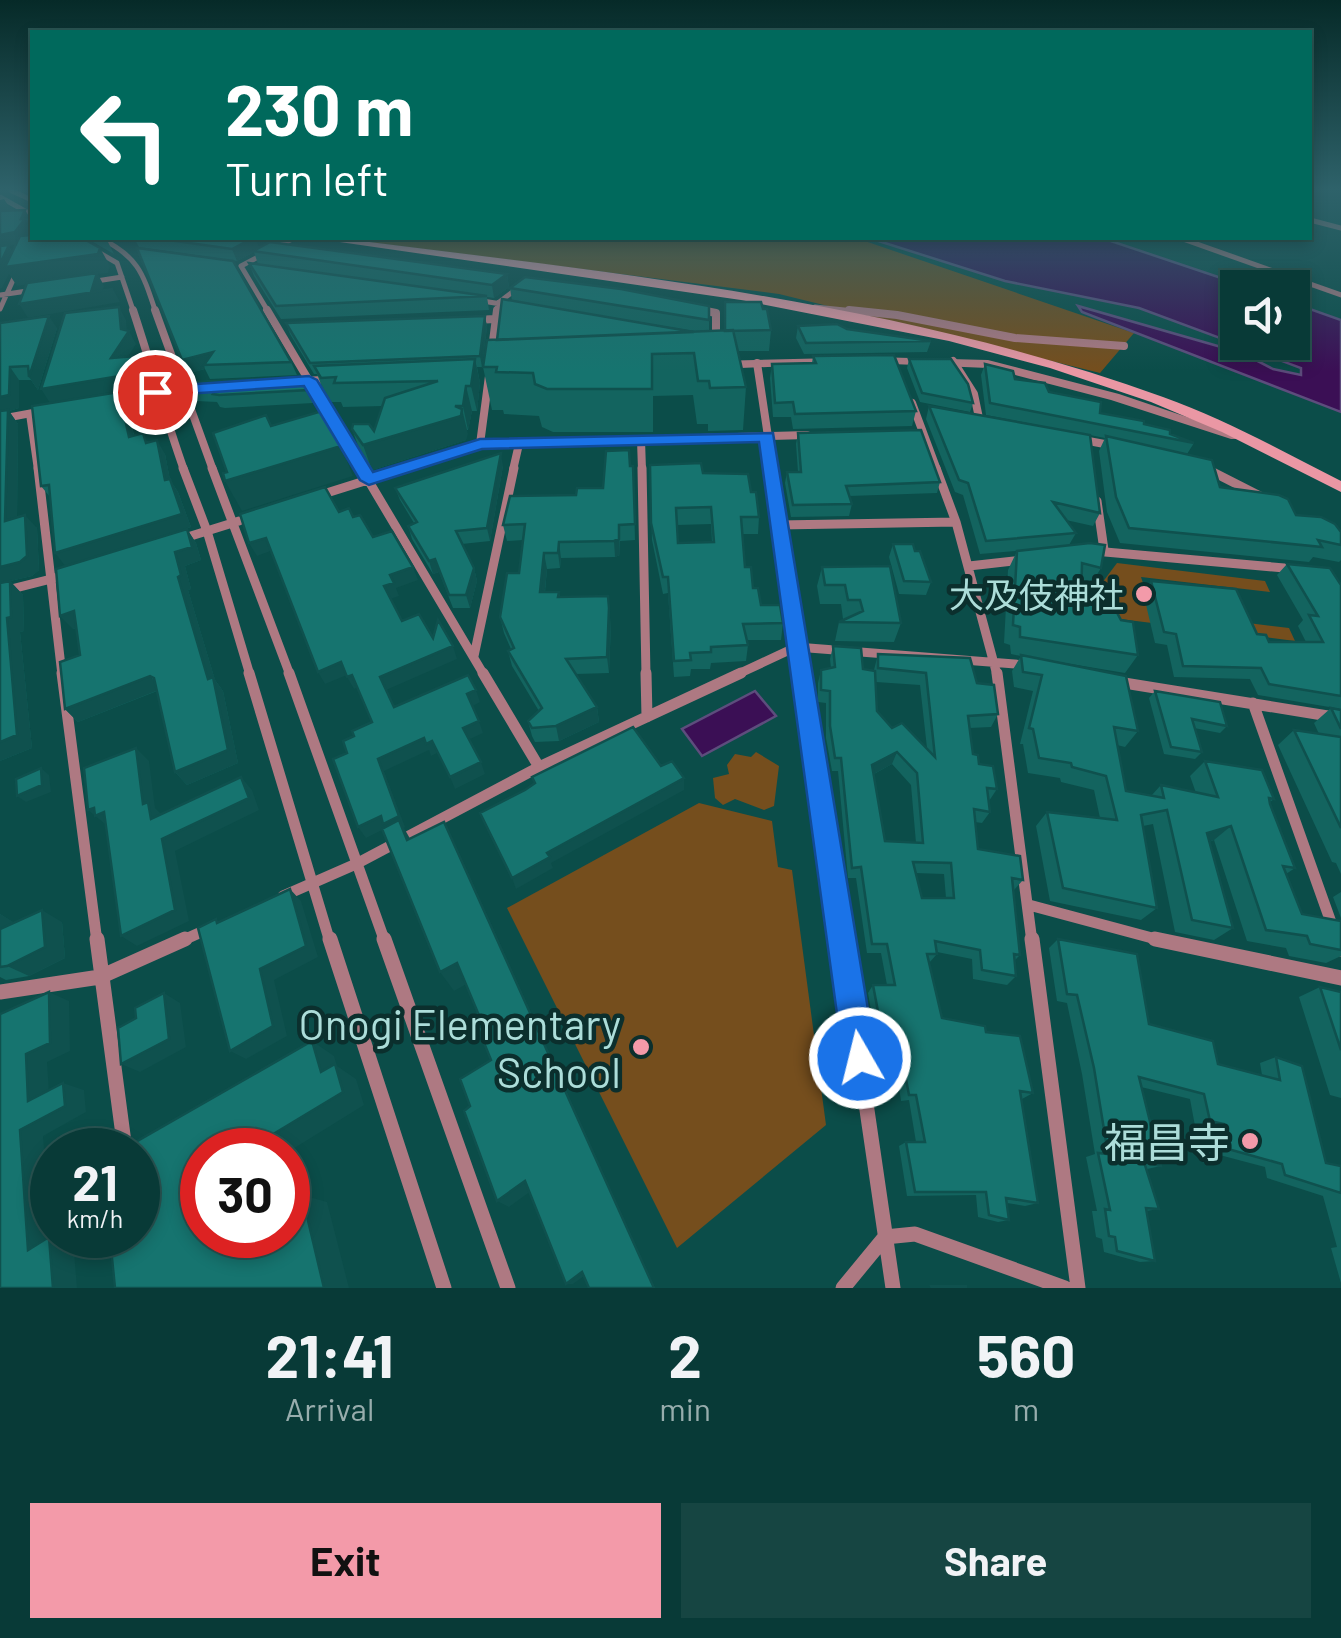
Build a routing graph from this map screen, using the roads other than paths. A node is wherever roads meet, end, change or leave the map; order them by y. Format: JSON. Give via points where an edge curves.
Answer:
{"nodes":[{"id":1,"x":94,"y":251,"type":"edge"},
{"id":2,"x":125,"y":251,"type":"edge"},
{"id":3,"x":131,"y":251,"type":"edge"},
{"id":4,"x":268,"y":251,"type":"edge"},
{"id":5,"x":411,"y":251,"type":"edge"},
{"id":6,"x":1217,"y":251,"type":"edge"},
{"id":7,"x":144,"y":253,"type":"edge"},
{"id":8,"x":222,"y":263,"type":"edge"},
{"id":9,"x":20,"y":264,"type":"edge"},
{"id":10,"x":241,"y":266,"type":"junction"},
{"id":11,"x":261,"y":269,"type":"edge"},
{"id":12,"x":122,"y":277,"type":"junction"},
{"id":13,"x":508,"y":280,"type":"edge"},
{"id":14,"x":84,"y":283,"type":"edge"},
{"id":15,"x":45,"y":288,"type":"edge"},
{"id":16,"x":3,"y":295,"type":"edge"},
{"id":17,"x":1341,"y":295,"type":"edge"},
{"id":18,"x":458,"y":297,"type":"edge"},
{"id":19,"x":498,"y":303,"type":"junction"},
{"id":20,"x":516,"y":306,"type":"edge"},
{"id":21,"x":814,"y":307,"type":"junction"},
{"id":22,"x":0,"y":309,"type":"edge"},
{"id":23,"x":698,"y":310,"type":"edge"},
{"id":24,"x":496,"y":319,"type":"junction"},
{"id":25,"x":456,"y":320,"type":"edge"},
{"id":26,"x":297,"y":326,"type":"edge"},
{"id":27,"x":277,"y":327,"type":"junction"},
{"id":28,"x":698,"y":339,"type":"edge"},
{"id":29,"x":716,"y":342,"type":"junction"},
{"id":30,"x":1124,"y":346,"type":"dead end"},
{"id":31,"x":492,"y":355,"type":"edge"},
{"id":32,"x":953,"y":360,"type":"junction"},
{"id":33,"x":896,"y":361,"type":"junction"},
{"id":34,"x":757,"y":363,"type":"junction"},
{"id":35,"x":717,"y":365,"type":"junction"},
{"id":36,"x":698,"y":366,"type":"edge"},
{"id":37,"x":508,"y":373,"type":"edge"},
{"id":38,"x":471,"y":374,"type":"edge"},
{"id":39,"x":489,"y":374,"type":"junction"},
{"id":40,"x":902,"y":377,"type":"edge"},
{"id":41,"x":363,"y":378,"type":"edge"},
{"id":42,"x":309,"y":380,"type":"junction"},
{"id":43,"x":272,"y":382,"type":"edge"},
{"id":44,"x":236,"y":384,"type":"edge"},
{"id":45,"x":181,"y":388,"type":"junction"},
{"id":46,"x":155,"y":392,"type":"junction"},
{"id":47,"x":45,"y":393,"type":"edge"},
{"id":48,"x":908,"y":393,"type":"edge"},
{"id":49,"x":914,"y":409,"type":"junction"},
{"id":50,"x":930,"y":411,"type":"edge"},
{"id":51,"x":35,"y":412,"type":"junction"},
{"id":52,"x":963,"y":416,"type":"edge"},
{"id":53,"x":0,"y":418,"type":"edge"},
{"id":54,"x":979,"y":418,"type":"junction"},
{"id":55,"x":997,"y":422,"type":"edge"},
{"id":56,"x":904,"y":433,"type":"edge"},
{"id":57,"x":924,"y":433,"type":"junction"},
{"id":58,"x":826,"y":435,"type":"edge"},
{"id":59,"x":767,"y":436,"type":"junction"},
{"id":60,"x":1071,"y":438,"type":"edge"},
{"id":61,"x":1241,"y":438,"type":"junction"},
{"id":62,"x":641,"y":440,"type":"junction"},
{"id":63,"x":1090,"y":442,"type":"junction"},
{"id":64,"x":480,"y":444,"type":"junction"},
{"id":65,"x":518,"y":444,"type":"junction"},
{"id":66,"x":1121,"y":447,"type":"edge"},
{"id":67,"x":1092,"y":460,"type":"edge"},
{"id":68,"x":1193,"y":464,"type":"edge"},
{"id":69,"x":369,"y":480,"type":"junction"},
{"id":70,"x":1341,"y":487,"type":"edge"},
{"id":71,"x":1097,"y":496,"type":"edge"},
{"id":72,"x":301,"y":501,"type":"edge"},
{"id":73,"x":1274,"y":504,"type":"edge"},
{"id":74,"x":250,"y":517,"type":"edge"},
{"id":75,"x":233,"y":522,"type":"junction"},
{"id":76,"x":956,"y":522,"type":"junction"},
{"id":77,"x":779,"y":525,"type":"junction"},
{"id":78,"x":206,"y":531,"type":"junction"},
{"id":79,"x":172,"y":542,"type":"edge"},
{"id":80,"x":1104,"y":550,"type":"junction"},
{"id":81,"x":1084,"y":552,"type":"edge"},
{"id":82,"x":1027,"y":559,"type":"edge"},
{"id":83,"x":969,"y":566,"type":"junction"},
{"id":84,"x":86,"y":569,"type":"edge"},
{"id":85,"x":1304,"y":570,"type":"edge"},
{"id":86,"x":51,"y":580,"type":"junction"},
{"id":87,"x":0,"y":592,"type":"edge"},
{"id":88,"x":796,"y":647,"type":"junction"},
{"id":89,"x":474,"y":657,"type":"junction"},
{"id":90,"x":995,"y":660,"type":"junction"},
{"id":91,"x":1050,"y":670,"type":"edge"},
{"id":92,"x":1105,"y":680,"type":"edge"},
{"id":93,"x":1252,"y":703,"type":"junction"},
{"id":94,"x":647,"y":716,"type":"junction"},
{"id":95,"x":1341,"y":718,"type":"edge"},
{"id":96,"x":539,"y":767,"type":"junction"},
{"id":97,"x":356,"y":864,"type":"junction"},
{"id":98,"x":311,"y":883,"type":"junction"},
{"id":99,"x":276,"y":899,"type":"edge"},
{"id":100,"x":1028,"y":905,"type":"junction"},
{"id":101,"x":223,"y":922,"type":"edge"},
{"id":102,"x":1341,"y":948,"type":"edge"},
{"id":103,"x":100,"y":977,"type":"junction"},
{"id":104,"x":1341,"y":978,"type":"edge"},
{"id":105,"x":0,"y":992,"type":"edge"},
{"id":106,"x":122,"y":1128,"type":"edge"},
{"id":107,"x":885,"y":1237,"type":"junction"},
{"id":108,"x":444,"y":1288,"type":"edge"},
{"id":109,"x":508,"y":1288,"type":"edge"},
{"id":110,"x":843,"y":1288,"type":"edge"},
{"id":111,"x":894,"y":1288,"type":"edge"},
{"id":112,"x":1065,"y":1288,"type":"edge"},
{"id":113,"x":1078,"y":1288,"type":"edge"}],
"edges":[{"from":1,"to":12,"type":"street","via":[[117,262]]},
{"from":2,"to":45,"type":"street","via":[[141,269]]},
{"from":3,"to":7,"type":"street"},
{"from":4,"to":10,"type":"street"},
{"from":5,"to":21,"type":"main road"},
{"from":6,"to":17,"type":"street"},
{"from":8,"to":10,"type":"street"},
{"from":9,"to":16,"type":"street"},
{"from":10,"to":11,"type":"street"},
{"from":10,"to":27,"type":"street"},
{"from":12,"to":14,"type":"street"},
{"from":12,"to":46,"type":"street"},
{"from":13,"to":19,"type":"street","via":[[525,283]]},
{"from":15,"to":16,"type":"street"},
{"from":16,"to":22,"type":"street"},
{"from":18,"to":19,"type":"street"},
{"from":19,"to":20,"type":"street"},
{"from":19,"to":24,"type":"street"},
{"from":21,"to":30,"type":"street","via":[[1015,338]]},
{"from":21,"to":61,"type":"main road","via":[[1096,378]]},
{"from":23,"to":29,"type":"street","via":[[716,313]]},
{"from":24,"to":25,"type":"street"},
{"from":24,"to":31,"type":"street"},
{"from":26,"to":27,"type":"street"},
{"from":27,"to":42,"type":"street"},
{"from":28,"to":29,"type":"street"},
{"from":29,"to":35,"type":"street"},
{"from":32,"to":33,"type":"street"},
{"from":32,"to":54,"type":"street","via":[[974,394]]},
{"from":32,"to":61,"type":"street","via":[[1038,376]]},
{"from":33,"to":34,"type":"street"},
{"from":33,"to":40,"type":"street"},
{"from":34,"to":35,"type":"street"},
{"from":34,"to":59,"type":"street"},
{"from":35,"to":36,"type":"street"},
{"from":37,"to":39,"type":"street"},
{"from":38,"to":39,"type":"street"},
{"from":39,"to":64,"type":"street"},
{"from":41,"to":42,"type":"street"},
{"from":42,"to":43,"type":"street"},
{"from":42,"to":69,"type":"street"},
{"from":44,"to":45,"type":"street"},
{"from":45,"to":46,"type":"street"},
{"from":45,"to":75,"type":"street"},
{"from":46,"to":51,"type":"street"},
{"from":46,"to":78,"type":"street"},
{"from":47,"to":51,"type":"street"},
{"from":48,"to":49,"type":"street"},
{"from":49,"to":50,"type":"street"},
{"from":49,"to":57,"type":"street"},
{"from":51,"to":53,"type":"street"},
{"from":51,"to":86,"type":"street"},
{"from":52,"to":54,"type":"street"},
{"from":54,"to":55,"type":"street"},
{"from":56,"to":57,"type":"street"},
{"from":57,"to":76,"type":"street"},
{"from":58,"to":59,"type":"street"},
{"from":59,"to":62,"type":"street"},
{"from":59,"to":77,"type":"street"},
{"from":60,"to":63,"type":"street"},
{"from":61,"to":70,"type":"main road"},
{"from":62,"to":65,"type":"street"},
{"from":62,"to":94,"type":"street"},
{"from":63,"to":66,"type":"street"},
{"from":63,"to":67,"type":"street"},
{"from":64,"to":65,"type":"street"},
{"from":64,"to":69,"type":"street"},
{"from":65,"to":89,"type":"street"},
{"from":68,"to":73,"type":"street"},
{"from":69,"to":72,"type":"street"},
{"from":69,"to":89,"type":"street"},
{"from":71,"to":80,"type":"street"},
{"from":74,"to":75,"type":"street"},
{"from":75,"to":78,"type":"street"},
{"from":75,"to":97,"type":"street"},
{"from":76,"to":77,"type":"street"},
{"from":76,"to":83,"type":"street"},
{"from":77,"to":88,"type":"street"},
{"from":78,"to":79,"type":"street"},
{"from":78,"to":98,"type":"street"},
{"from":80,"to":81,"type":"street"},
{"from":80,"to":85,"type":"street"},
{"from":82,"to":83,"type":"street"},
{"from":83,"to":90,"type":"street"},
{"from":84,"to":86,"type":"street"},
{"from":86,"to":87,"type":"street"},
{"from":86,"to":103,"type":"street"},
{"from":88,"to":90,"type":"street"},
{"from":88,"to":94,"type":"street"},
{"from":88,"to":107,"type":"street"},
{"from":89,"to":96,"type":"street"},
{"from":90,"to":91,"type":"street"},
{"from":90,"to":100,"type":"street"},
{"from":92,"to":93,"type":"street"},
{"from":93,"to":95,"type":"street"},
{"from":93,"to":102,"type":"street"},
{"from":94,"to":96,"type":"street"},
{"from":96,"to":97,"type":"street"},
{"from":97,"to":98,"type":"street"},
{"from":97,"to":109,"type":"street"},
{"from":98,"to":99,"type":"street"},
{"from":98,"to":108,"type":"street"},
{"from":100,"to":104,"type":"street","via":[[1142,937]]},
{"from":100,"to":113,"type":"street"},
{"from":101,"to":103,"type":"street"},
{"from":103,"to":105,"type":"street"},
{"from":103,"to":106,"type":"street"},
{"from":107,"to":110,"type":"street"},
{"from":107,"to":111,"type":"street"},
{"from":107,"to":112,"type":"street","via":[[914,1234]]}]}
